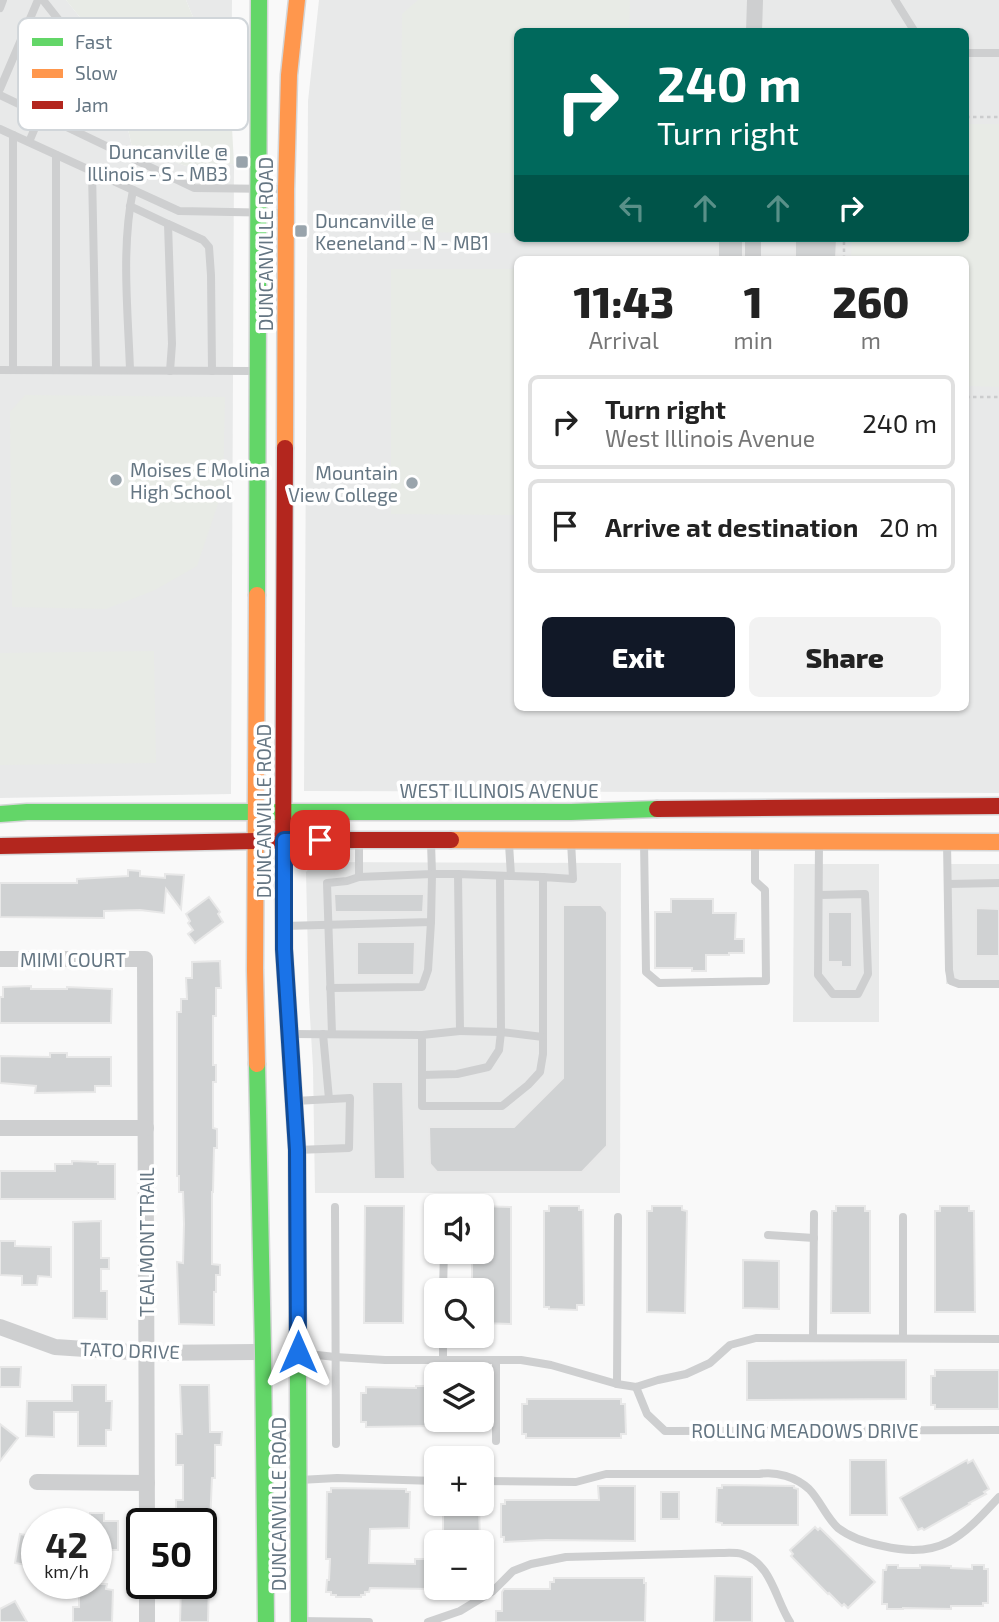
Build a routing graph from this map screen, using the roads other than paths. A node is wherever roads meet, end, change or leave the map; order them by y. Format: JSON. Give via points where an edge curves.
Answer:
{"nodes":[{"id":1,"x":4,"y":0,"type":"edge"},
{"id":2,"x":41,"y":0,"type":"edge"},
{"id":3,"x":259,"y":0,"type":"edge"},
{"id":4,"x":297,"y":0,"type":"edge"},
{"id":5,"x":755,"y":0,"type":"edge"},
{"id":6,"x":895,"y":0,"type":"edge"},
{"id":7,"x":0,"y":8,"type":"edge"},
{"id":8,"x":33,"y":18,"type":"edge"},
{"id":9,"x":56,"y":18,"type":"edge"},
{"id":10,"x":754,"y":28,"type":"edge"},
{"id":11,"x":912,"y":28,"type":"edge"},
{"id":12,"x":18,"y":50,"type":"edge"},
{"id":13,"x":969,"y":52,"type":"edge"},
{"id":14,"x":999,"y":52,"type":"edge"},
{"id":15,"x":0,"y":89,"type":"edge"},
{"id":16,"x":0,"y":95,"type":"edge"},
{"id":17,"x":18,"y":104,"type":"edge"},
{"id":18,"x":0,"y":129,"type":"edge"},
{"id":19,"x":35,"y":130,"type":"edge"},
{"id":20,"x":74,"y":130,"type":"edge"},
{"id":21,"x":13,"y":135,"type":"junction"},
{"id":22,"x":29,"y":142,"type":"junction"},
{"id":23,"x":56,"y":155,"type":"junction"},
{"id":24,"x":92,"y":171,"type":"junction"},
{"id":25,"x":259,"y":188,"type":"junction"},
{"id":26,"x":285,"y":189,"type":"junction"},
{"id":27,"x":133,"y":190,"type":"junction"},
{"id":28,"x":130,"y":206,"type":"junction"},
{"id":29,"x":259,"y":213,"type":"junction"},
{"id":30,"x":286,"y":213,"type":"junction"},
{"id":31,"x":168,"y":224,"type":"junction"},
{"id":32,"x":0,"y":370,"type":"edge"},
{"id":33,"x":13,"y":370,"type":"junction"},
{"id":34,"x":55,"y":370,"type":"junction"},
{"id":35,"x":96,"y":370,"type":"junction"},
{"id":36,"x":130,"y":370,"type":"junction"},
{"id":37,"x":170,"y":371,"type":"junction"},
{"id":38,"x":212,"y":371,"type":"junction"},
{"id":39,"x":258,"y":371,"type":"junction"},
{"id":40,"x":999,"y":806,"type":"edge"},
{"id":41,"x":255,"y":812,"type":"junction"},
{"id":42,"x":283,"y":812,"type":"junction"},
{"id":43,"x":571,"y":812,"type":"junction"},
{"id":44,"x":0,"y":814,"type":"edge"},
{"id":45,"x":819,"y":824,"type":"junction"},
{"id":46,"x":255,"y":840,"type":"junction"},
{"id":47,"x":284,"y":840,"type":"junction"},
{"id":48,"x":359,"y":841,"type":"junction"},
{"id":49,"x":430,"y":841,"type":"junction"},
{"id":50,"x":508,"y":841,"type":"junction"},
{"id":51,"x":571,"y":841,"type":"junction"},
{"id":52,"x":644,"y":841,"type":"junction"},
{"id":53,"x":755,"y":842,"type":"junction"},
{"id":54,"x":947,"y":842,"type":"junction"},
{"id":55,"x":999,"y":842,"type":"edge"},
{"id":56,"x":0,"y":846,"type":"edge"},
{"id":57,"x":432,"y":874,"type":"junction"},
{"id":58,"x":458,"y":874,"type":"junction"},
{"id":59,"x":500,"y":876,"type":"junction"},
{"id":60,"x":511,"y":876,"type":"junction"},
{"id":61,"x":359,"y":877,"type":"junction"},
{"id":62,"x":543,"y":877,"type":"junction"},
{"id":63,"x":999,"y":883,"type":"edge"},
{"id":64,"x":947,"y":884,"type":"junction"},
{"id":65,"x":819,"y":895,"type":"junction"},
{"id":66,"x":431,"y":922,"type":"junction"},
{"id":67,"x":328,"y":924,"type":"junction"},
{"id":68,"x":284,"y":926,"type":"junction"},
{"id":69,"x":0,"y":958,"type":"edge"},
{"id":70,"x":145,"y":960,"type":"joint"},
{"id":71,"x":999,"y":984,"type":"edge"},
{"id":72,"x":330,"y":988,"type":"junction"},
{"id":73,"x":459,"y":1031,"type":"junction"},
{"id":74,"x":501,"y":1032,"type":"junction"},
{"id":75,"x":289,"y":1034,"type":"junction"},
{"id":76,"x":327,"y":1034,"type":"junction"},
{"id":77,"x":422,"y":1035,"type":"junction"},
{"id":78,"x":543,"y":1037,"type":"junction"},
{"id":79,"x":422,"y":1075,"type":"junction"},
{"id":80,"x":329,"y":1099,"type":"junction"},
{"id":81,"x":295,"y":1101,"type":"junction"},
{"id":82,"x":0,"y":1128,"type":"edge"},
{"id":83,"x":146,"y":1128,"type":"junction"},
{"id":84,"x":297,"y":1150,"type":"junction"},
{"id":85,"x":335,"y":1207,"type":"dead end"},
{"id":86,"x":814,"y":1214,"type":"dead end"},
{"id":87,"x":618,"y":1217,"type":"dead end"},
{"id":88,"x":903,"y":1217,"type":"dead end"},
{"id":89,"x":768,"y":1235,"type":"dead end"},
{"id":90,"x":814,"y":1238,"type":"junction"},
{"id":91,"x":0,"y":1326,"type":"edge"},
{"id":92,"x":813,"y":1338,"type":"junction"},
{"id":93,"x":903,"y":1338,"type":"junction"},
{"id":94,"x":999,"y":1339,"type":"edge"},
{"id":95,"x":443,"y":1348,"type":"edge"},
{"id":96,"x":281,"y":1352,"type":"junction"},
{"id":97,"x":146,"y":1353,"type":"junction"},
{"id":98,"x":335,"y":1357,"type":"junction"},
{"id":99,"x":443,"y":1360,"type":"junction"},
{"id":100,"x":496,"y":1360,"type":"junction"},
{"id":101,"x":617,"y":1384,"type":"junction"},
{"id":102,"x":636,"y":1387,"type":"junction"},
{"id":103,"x":999,"y":1430,"type":"edge"},
{"id":104,"x":496,"y":1441,"type":"dead end"},
{"id":105,"x":336,"y":1444,"type":"dead end"},
{"id":106,"x":299,"y":1480,"type":"junction"},
{"id":107,"x":424,"y":1481,"type":"edge"},
{"id":108,"x":494,"y":1481,"type":"edge"},
{"id":109,"x":37,"y":1482,"type":"dead end"},
{"id":110,"x":146,"y":1483,"type":"junction"},
{"id":111,"x":999,"y":1497,"type":"edge"},
{"id":112,"x":147,"y":1508,"type":"edge"},
{"id":113,"x":147,"y":1599,"type":"edge"},
{"id":114,"x":147,"y":1622,"type":"edge"},
{"id":115,"x":266,"y":1622,"type":"edge"},
{"id":116,"x":294,"y":1622,"type":"edge"},
{"id":117,"x":369,"y":1622,"type":"edge"},
{"id":118,"x":428,"y":1622,"type":"edge"},
{"id":119,"x":790,"y":1622,"type":"edge"}],
"edges":[{"from":1,"to":7,"type":"lane"},
{"from":2,"to":8,"type":"lane"},
{"from":2,"to":9,"type":"lane"},
{"from":3,"to":25,"type":"main road","name":"DUNCANVILLE ROAD"},
{"from":4,"to":26,"type":"main road","name":"DUNCANVILLE ROAD"},
{"from":5,"to":10,"type":"street"},
{"from":6,"to":11,"type":"lane"},
{"from":12,"to":15,"type":"lane"},
{"from":13,"to":14,"type":"lane"},
{"from":16,"to":17,"type":"lane"},
{"from":18,"to":21,"type":"lane"},
{"from":19,"to":22,"type":"lane"},
{"from":20,"to":25,"type":"lane","via":[[194,188]]},
{"from":21,"to":22,"type":"lane"},
{"from":21,"to":33,"type":"lane"},
{"from":22,"to":23,"type":"lane"},
{"from":23,"to":24,"type":"lane"},
{"from":23,"to":34,"type":"lane"},
{"from":24,"to":27,"type":"lane"},
{"from":24,"to":35,"type":"lane"},
{"from":25,"to":26,"type":"lane"},
{"from":25,"to":29,"type":"main road","name":"DUNCANVILLE ROAD"},
{"from":26,"to":30,"type":"main road","name":"DUNCANVILLE ROAD"},
{"from":27,"to":28,"type":"lane"},
{"from":27,"to":29,"type":"lane","via":[[179,211]]},
{"from":28,"to":31,"type":"lane"},
{"from":28,"to":36,"type":"lane","via":[[126,239]]},
{"from":29,"to":30,"type":"lane"},
{"from":29,"to":39,"type":"main road","name":"DUNCANVILLE ROAD"},
{"from":30,"to":42,"type":"main road","name":"DUNCANVILLE ROAD"},
{"from":31,"to":37,"type":"lane"},
{"from":31,"to":38,"type":"lane","via":[[209,247]]},
{"from":32,"to":33,"type":"lane"},
{"from":33,"to":34,"type":"lane"},
{"from":34,"to":35,"type":"lane"},
{"from":35,"to":36,"type":"lane"},
{"from":36,"to":37,"type":"lane"},
{"from":37,"to":38,"type":"lane"},
{"from":38,"to":39,"type":"lane"},
{"from":39,"to":41,"type":"main road","name":"DUNCANVILLE ROAD"},
{"from":40,"to":45,"type":"main road","name":"WEST ILLINOIS AVENUE"},
{"from":41,"to":42,"type":"main road","name":"WEST ILLINOIS AVENUE"},
{"from":41,"to":44,"type":"main road","name":"WEST ILLINOIS AVENUE"},
{"from":41,"to":46,"type":"main road","name":"DUNCANVILLE ROAD"},
{"from":42,"to":43,"type":"main road","name":"WEST ILLINOIS AVENUE"},
{"from":42,"to":47,"type":"main road","name":"DUNCANVILLE ROAD"},
{"from":43,"to":45,"type":"main road","name":"WEST ILLINOIS AVENUE"},
{"from":43,"to":51,"type":"main road"},
{"from":45,"to":53,"type":"main road","name":"WEST ILLINOIS AVENUE"},
{"from":45,"to":54,"type":"main road","name":"WEST ILLINOIS AVENUE"},
{"from":45,"to":65,"type":"lane"},
{"from":46,"to":47,"type":"main road","name":"WEST ILLINOIS AVENUE"},
{"from":46,"to":56,"type":"main road","name":"WEST ILLINOIS AVENUE"},
{"from":46,"to":96,"type":"main road","name":"DUNCANVILLE ROAD","via":[[255,970]]},
{"from":47,"to":48,"type":"main road","name":"WEST ILLINOIS AVENUE"},
{"from":47,"to":68,"type":"main road","name":"DUNCANVILLE ROAD"},
{"from":48,"to":49,"type":"main road","name":"WEST ILLINOIS AVENUE"},
{"from":48,"to":61,"type":"lane"},
{"from":49,"to":50,"type":"main road","name":"WEST ILLINOIS AVENUE"},
{"from":49,"to":57,"type":"lane"},
{"from":50,"to":51,"type":"main road","name":"WEST ILLINOIS AVENUE"},
{"from":50,"to":60,"type":"lane"},
{"from":51,"to":52,"type":"main road","name":"WEST ILLINOIS AVENUE"},
{"from":51,"to":62,"type":"lane","via":[[573,879]]},
{"from":52,"to":53,"type":"main road","name":"WEST ILLINOIS AVENUE"},
{"from":52,"to":53,"type":"lane","via":[[646,972],[659,983],[766,981],[765,890],[755,881]]},
{"from":54,"to":55,"type":"main road","name":"WEST ILLINOIS AVENUE"},
{"from":54,"to":64,"type":"lane"},
{"from":57,"to":58,"type":"lane"},
{"from":57,"to":61,"type":"lane"},
{"from":57,"to":66,"type":"lane"},
{"from":58,"to":59,"type":"lane"},
{"from":58,"to":73,"type":"lane"},
{"from":59,"to":60,"type":"lane"},
{"from":59,"to":74,"type":"lane"},
{"from":60,"to":62,"type":"lane"},
{"from":61,"to":67,"type":"lane","via":[[327,883]]},
{"from":62,"to":78,"type":"lane"},
{"from":63,"to":64,"type":"lane"},
{"from":64,"to":71,"type":"lane","via":[[951,981]]},
{"from":65,"to":65,"type":"lane","via":[[818,975],[833,994],[858,994],[868,974],[865,894]]},
{"from":66,"to":67,"type":"lane"},
{"from":66,"to":72,"type":"lane","via":[[428,970],[422,987]]},
{"from":67,"to":68,"type":"lane"},
{"from":67,"to":72,"type":"lane"},
{"from":68,"to":75,"type":"main road","name":"DUNCANVILLE ROAD"},
{"from":69,"to":70,"type":"street","name":"MIMI COURT"},
{"from":70,"to":83,"type":"street","name":"TEALMONT TRAIL"},
{"from":72,"to":76,"type":"lane"},
{"from":73,"to":74,"type":"lane"},
{"from":73,"to":77,"type":"lane"},
{"from":74,"to":78,"type":"lane"},
{"from":74,"to":79,"type":"lane","via":[[499,1050],[488,1067]]},
{"from":75,"to":76,"type":"lane"},
{"from":75,"to":81,"type":"main road","name":"DUNCANVILLE ROAD"},
{"from":76,"to":77,"type":"lane"},
{"from":76,"to":80,"type":"lane"},
{"from":77,"to":79,"type":"lane"},
{"from":78,"to":79,"type":"lane","via":[[540,1072],[502,1106],[422,1106]]},
{"from":80,"to":81,"type":"lane"},
{"from":80,"to":84,"type":"lane","via":[[350,1098],[349,1148]]},
{"from":81,"to":84,"type":"main road","name":"DUNCANVILLE ROAD"},
{"from":82,"to":83,"type":"street"},
{"from":83,"to":97,"type":"street","name":"TEALMONT TRAIL"},
{"from":84,"to":96,"type":"main road","name":"DUNCANVILLE ROAD"},
{"from":85,"to":98,"type":"lane"},
{"from":86,"to":90,"type":"lane"},
{"from":87,"to":101,"type":"lane"},
{"from":88,"to":93,"type":"lane"},
{"from":89,"to":90,"type":"lane"},
{"from":90,"to":92,"type":"lane"},
{"from":91,"to":97,"type":"street","name":"TATO DRIVE","via":[[55,1347]]},
{"from":92,"to":93,"type":"lane"},
{"from":92,"to":102,"type":"lane","via":[[756,1338],[730,1345],[710,1363],[686,1374]]},
{"from":93,"to":94,"type":"lane"},
{"from":95,"to":99,"type":"lane"},
{"from":96,"to":97,"type":"street","name":"TATO DRIVE"},
{"from":96,"to":98,"type":"lane"},
{"from":96,"to":106,"type":"main road","name":"DUNCANVILLE ROAD"},
{"from":96,"to":115,"type":"main road","name":"DUNCANVILLE ROAD"},
{"from":97,"to":110,"type":"street","name":"TEALMONT TRAIL"},
{"from":98,"to":99,"type":"lane"},
{"from":98,"to":105,"type":"lane"},
{"from":99,"to":100,"type":"lane"},
{"from":100,"to":101,"type":"lane","via":[[551,1364]]},
{"from":100,"to":104,"type":"lane"},
{"from":101,"to":102,"type":"lane"},
{"from":102,"to":103,"type":"lane","name":"ROLLING MEADOWS DRIVE","via":[[647,1414],[665,1431]]},
{"from":106,"to":107,"type":"lane"},
{"from":106,"to":116,"type":"main road","name":"DUNCANVILLE ROAD"},
{"from":108,"to":111,"type":"lane","via":[[576,1482],[606,1474],[776,1472],[809,1489],[839,1529],[855,1538],[913,1550],[935,1548],[957,1538]]},
{"from":109,"to":110,"type":"street"},
{"from":110,"to":112,"type":"street","name":"TEALMONT TRAIL"},
{"from":113,"to":114,"type":"street"},
{"from":116,"to":117,"type":"lane"},
{"from":118,"to":119,"type":"lane","via":[[460,1611],[493,1591],[513,1571],[531,1564],[566,1557],[740,1553],[766,1573]]}]}
